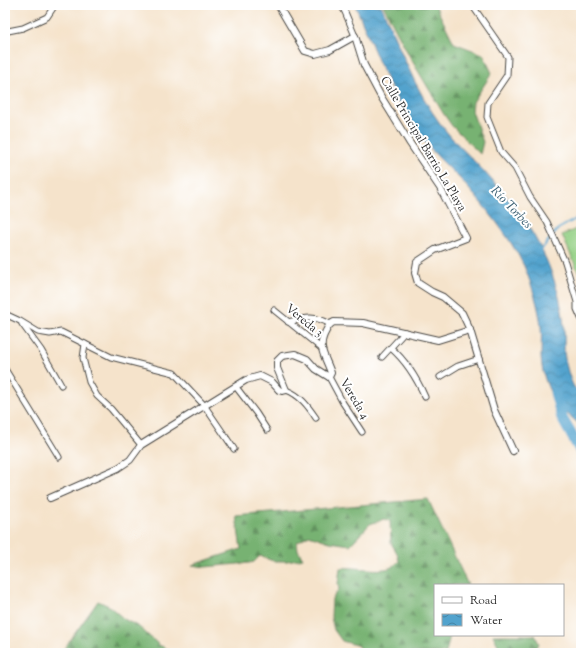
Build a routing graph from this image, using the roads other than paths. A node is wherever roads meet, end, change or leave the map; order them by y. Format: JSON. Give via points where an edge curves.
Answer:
{"nodes":[{"id":1,"x":55,"y":5,"type":"edge"},
{"id":2,"x":278,"y":5,"type":"edge"},
{"id":3,"x":341,"y":5,"type":"edge"},
{"id":4,"x":472,"y":5,"type":"edge"},
{"id":5,"x":5,"y":29,"type":"edge"},
{"id":6,"x":355,"y":36,"type":"junction"},
{"id":7,"x":274,"y":310,"type":"dead end"},
{"id":8,"x":5,"y":314,"type":"edge"},
{"id":9,"x":581,"y":318,"type":"edge"},
{"id":10,"x":20,"y":320,"type":"junction"},
{"id":11,"x":288,"y":322,"type":"junction"},
{"id":12,"x":330,"y":324,"type":"junction"},
{"id":13,"x":470,"y":330,"type":"junction"},
{"id":14,"x":405,"y":332,"type":"junction"},
{"id":15,"x":85,"y":344,"type":"junction"},
{"id":16,"x":321,"y":348,"type":"junction"},
{"id":17,"x":391,"y":348,"type":"junction"},
{"id":18,"x":382,"y":357,"type":"dead end"},
{"id":19,"x":479,"y":359,"type":"junction"},
{"id":20,"x":5,"y":368,"type":"edge"},
{"id":21,"x":440,"y":376,"type":"dead end"},
{"id":22,"x":329,"y":377,"type":"junction"},
{"id":23,"x":61,"y":385,"type":"dead end"},
{"id":24,"x":236,"y":387,"type":"junction"},
{"id":25,"x":286,"y":390,"type":"junction"},
{"id":26,"x":425,"y":397,"type":"dead end"},
{"id":27,"x":204,"y":405,"type":"junction"},
{"id":28,"x":316,"y":418,"type":"dead end"},
{"id":29,"x":267,"y":430,"type":"dead end"},
{"id":30,"x":362,"y":432,"type":"dead end"},
{"id":31,"x":141,"y":445,"type":"junction"},
{"id":32,"x":234,"y":450,"type":"dead end"},
{"id":33,"x":513,"y":451,"type":"dead end"},
{"id":34,"x":59,"y":457,"type":"dead end"},
{"id":35,"x":50,"y":498,"type":"dead end"}],
"edges":[{"from":1,"to":5,"type":"street","via":[[47,17],[23,28],[8,31]]},
{"from":2,"to":6,"type":"street","via":[[305,51],[315,54]]},
{"from":3,"to":6,"type":"street"},
{"from":4,"to":9,"type":"street","via":[[508,56],[508,75],[488,103],[487,117],[501,152],[514,168],[547,222],[565,262]]},
{"from":6,"to":13,"type":"street","name":"Calle Principal Barrio La Playa","via":[[364,64],[380,95],[440,188],[466,238],[435,250],[417,262],[415,273],[418,283],[453,304],[462,313]]},
{"from":7,"to":11,"type":"street","name":"Vereda 3"},
{"from":8,"to":10,"type":"street"},
{"from":10,"to":15,"type":"street","via":[[38,332],[62,332]]},
{"from":10,"to":23,"type":"street"},
{"from":11,"to":12,"type":"street","via":[[308,317]]},
{"from":11,"to":16,"type":"street","name":"Vereda 3"},
{"from":12,"to":14,"type":"street","via":[[363,323]]},
{"from":12,"to":16,"type":"street","via":[[321,342]]},
{"from":13,"to":14,"type":"street","via":[[438,340]]},
{"from":13,"to":19,"type":"street","name":"Calle Principal Barrio La Playa"},
{"from":14,"to":17,"type":"street"},
{"from":15,"to":27,"type":"street","via":[[111,357],[174,373]]},
{"from":15,"to":31,"type":"street","via":[[84,358],[89,382],[97,396]]},
{"from":16,"to":22,"type":"street","via":[[331,373]]},
{"from":17,"to":18,"type":"street"},
{"from":17,"to":26,"type":"street","via":[[414,375]]},
{"from":19,"to":21,"type":"street"},
{"from":19,"to":33,"type":"street","name":"Calle Principal Barrio La Playa","via":[[494,410]]},
{"from":20,"to":34,"type":"street"},
{"from":22,"to":25,"type":"street","via":[[316,369],[307,359],[295,354],[282,356],[277,361],[277,368]]},
{"from":22,"to":30,"type":"street","name":"Vereda 4"},
{"from":24,"to":25,"type":"street","via":[[253,377],[260,376],[272,382],[279,390]]},
{"from":24,"to":27,"type":"street"},
{"from":24,"to":29,"type":"street"},
{"from":25,"to":28,"type":"street","via":[[305,402]]},
{"from":27,"to":31,"type":"street"},
{"from":27,"to":32,"type":"street"},
{"from":31,"to":35,"type":"street","via":[[130,460],[118,468]]}]}
